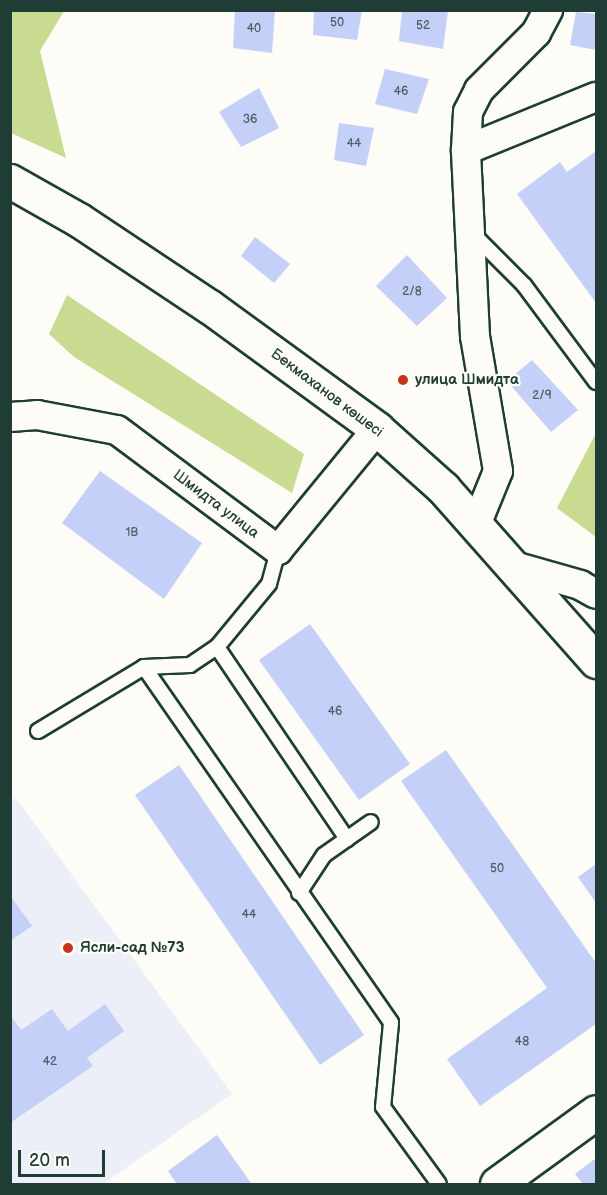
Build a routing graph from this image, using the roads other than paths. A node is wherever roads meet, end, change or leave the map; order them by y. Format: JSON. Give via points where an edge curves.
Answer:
{"nodes":[{"id":1,"x":548,"y":10,"type":"edge"},
{"id":2,"x":597,"y":97,"type":"edge"},
{"id":3,"x":466,"y":150,"type":"junction"},
{"id":4,"x":10,"y":181,"type":"edge"},
{"id":5,"x":468,"y":229,"type":"junction"},
{"id":6,"x":597,"y":382,"type":"edge"},
{"id":7,"x":10,"y":417,"type":"edge"},
{"id":8,"x":377,"y":429,"type":"junction"},
{"id":9,"x":476,"y":525,"type":"junction"},
{"id":10,"x":278,"y":550,"type":"junction"},
{"id":11,"x":517,"y":567,"type":"junction"},
{"id":12,"x":597,"y":594,"type":"edge"},
{"id":13,"x":217,"y":647,"type":"junction"},
{"id":14,"x":597,"y":661,"type":"edge"},
{"id":15,"x":144,"y":667,"type":"junction"},
{"id":16,"x":38,"y":731,"type":"dead end"},
{"id":17,"x":371,"y":822,"type":"dead end"},
{"id":18,"x":347,"y":839,"type":"junction"},
{"id":19,"x":299,"y":893,"type":"junction"},
{"id":20,"x":597,"y":1112,"type":"edge"},
{"id":21,"x":439,"y":1185,"type":"edge"},
{"id":22,"x":497,"y":1185,"type":"edge"}],
"edges":[{"from":1,"to":3,"type":"street","via":[[536,33],[479,90],[468,112]]},
{"from":2,"to":3,"type":"street"},
{"from":3,"to":5,"type":"street"},
{"from":4,"to":8,"type":"main road","name":"Бекмаханов көшесі","via":[[79,220],[210,307]]},
{"from":5,"to":6,"type":"lane","via":[[524,285]]},
{"from":5,"to":9,"type":"street","via":[[475,336],[498,471]]},
{"from":7,"to":10,"type":"street","name":"Шмидта улица","via":[[37,415],[117,430]]},
{"from":8,"to":9,"type":"main road","name":"Бекмаханов көшесі","via":[[443,488]]},
{"from":8,"to":10,"type":"street"},
{"from":9,"to":11,"type":"main road","name":"Бекмаханов көшесі"},
{"from":10,"to":13,"type":"lane","via":[[269,584]]},
{"from":11,"to":12,"type":"street","via":[[580,585]]},
{"from":11,"to":14,"type":"main road","name":"Бекмаханов көшесі"},
{"from":13,"to":15,"type":"lane","via":[[190,665]]},
{"from":13,"to":18,"type":"lane"},
{"from":15,"to":16,"type":"lane"},
{"from":15,"to":19,"type":"lane"},
{"from":17,"to":18,"type":"lane"},
{"from":18,"to":19,"type":"lane","via":[[324,855]]},
{"from":19,"to":21,"type":"lane","via":[[391,1023],[382,1107]]},
{"from":20,"to":22,"type":"main road"}]}
